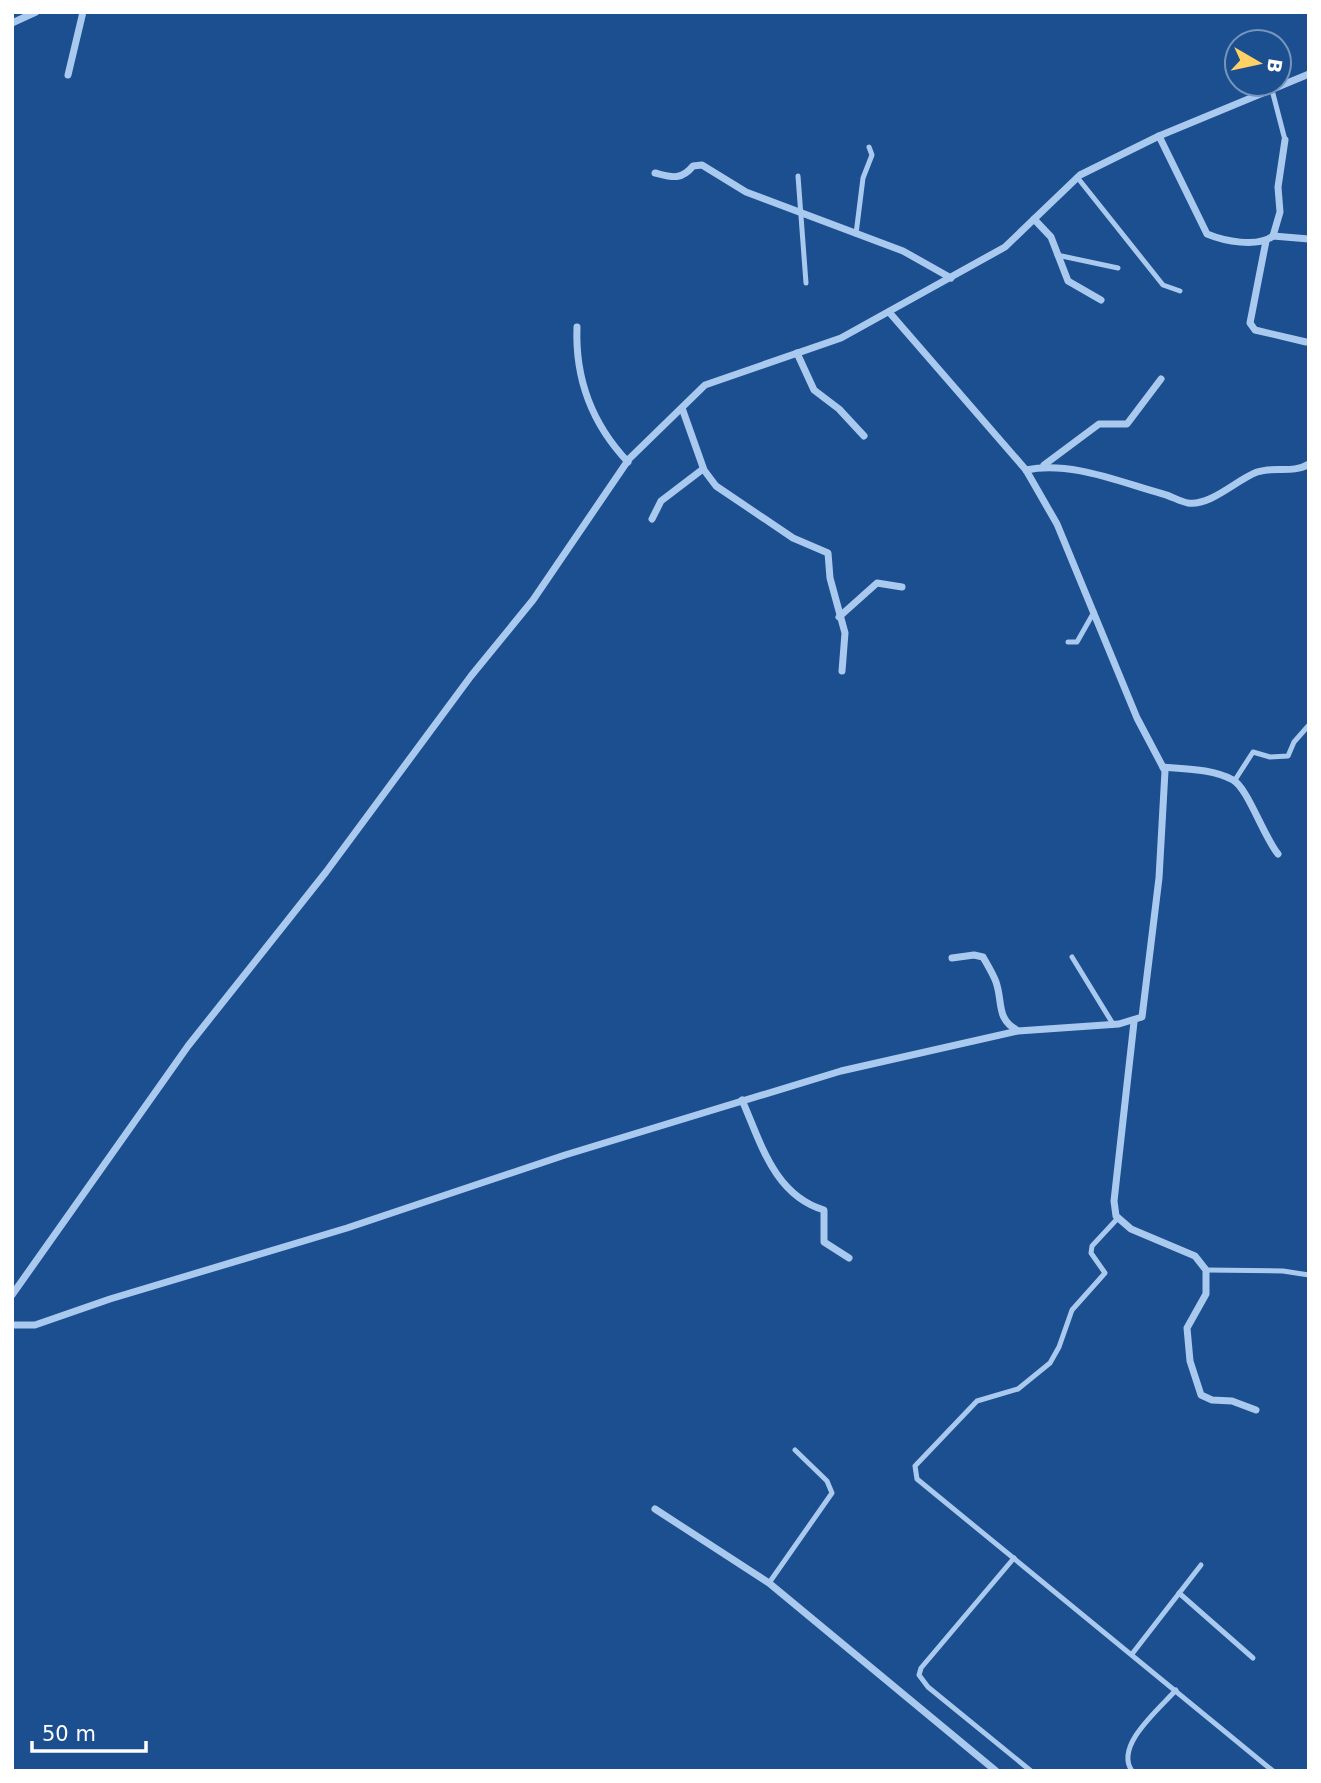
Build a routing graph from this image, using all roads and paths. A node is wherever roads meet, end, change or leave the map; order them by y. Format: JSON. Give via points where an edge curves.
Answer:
{"nodes":[{"id":1,"x":36,"y":12,"type":"edge"},
{"id":2,"x":83,"y":12,"type":"edge"},
{"id":3,"x":12,"y":23,"type":"edge"},
{"id":4,"x":68,"y":75,"type":"dead end"},
{"id":5,"x":1252,"y":98,"type":"edge"},
{"id":6,"x":1274,"y":98,"type":"edge"},
{"id":7,"x":1159,"y":136,"type":"junction"},
{"id":8,"x":1285,"y":140,"type":"joint"},
{"id":9,"x":869,"y":146,"type":"dead end"},
{"id":10,"x":655,"y":173,"type":"dead end"},
{"id":11,"x":798,"y":176,"type":"dead end"},
{"id":12,"x":1077,"y":177,"type":"junction"},
{"id":13,"x":800,"y":213,"type":"junction"},
{"id":14,"x":1034,"y":219,"type":"junction"},
{"id":15,"x":856,"y":234,"type":"junction"},
{"id":16,"x":1270,"y":239,"type":"junction"},
{"id":17,"x":1309,"y":239,"type":"edge"},
{"id":18,"x":1057,"y":255,"type":"junction"},
{"id":19,"x":1118,"y":268,"type":"dead end"},
{"id":20,"x":951,"y":278,"type":"junction"},
{"id":21,"x":806,"y":283,"type":"dead end"},
{"id":22,"x":1180,"y":291,"type":"dead end"},
{"id":23,"x":1101,"y":300,"type":"dead end"},
{"id":24,"x":890,"y":312,"type":"junction"},
{"id":25,"x":577,"y":327,"type":"dead end"},
{"id":26,"x":1306,"y":342,"type":"dead end"},
{"id":27,"x":797,"y":353,"type":"junction"},
{"id":28,"x":1161,"y":379,"type":"dead end"},
{"id":29,"x":682,"y":408,"type":"junction"},
{"id":30,"x":864,"y":436,"type":"dead end"},
{"id":31,"x":628,"y":462,"type":"junction"},
{"id":32,"x":1309,"y":464,"type":"edge"},
{"id":33,"x":1041,"y":467,"type":"junction"},
{"id":34,"x":703,"y":469,"type":"junction"},
{"id":35,"x":1026,"y":470,"type":"junction"},
{"id":36,"x":652,"y":519,"type":"dead end"},
{"id":37,"x":902,"y":587,"type":"dead end"},
{"id":38,"x":1094,"y":612,"type":"junction"},
{"id":39,"x":839,"y":617,"type":"junction"},
{"id":40,"x":1068,"y":642,"type":"dead end"},
{"id":41,"x":842,"y":671,"type":"dead end"},
{"id":42,"x":1309,"y":724,"type":"edge"},
{"id":43,"x":1163,"y":767,"type":"junction"},
{"id":44,"x":1235,"y":780,"type":"junction"},
{"id":45,"x":1278,"y":854,"type":"dead end"},
{"id":46,"x":1072,"y":957,"type":"dead end"},
{"id":47,"x":952,"y":958,"type":"dead end"},
{"id":48,"x":1134,"y":1022,"type":"junction"},
{"id":49,"x":1113,"y":1024,"type":"junction"},
{"id":50,"x":1018,"y":1031,"type":"junction"},
{"id":51,"x":742,"y":1100,"type":"junction"},
{"id":52,"x":1118,"y":1218,"type":"junction"},
{"id":53,"x":849,"y":1258,"type":"dead end"},
{"id":54,"x":1206,"y":1270,"type":"junction"},
{"id":55,"x":1309,"y":1275,"type":"edge"},
{"id":56,"x":12,"y":1296,"type":"edge"},
{"id":57,"x":12,"y":1325,"type":"edge"},
{"id":58,"x":1256,"y":1410,"type":"dead end"},
{"id":59,"x":795,"y":1450,"type":"dead end"},
{"id":60,"x":655,"y":1509,"type":"dead end"},
{"id":61,"x":1014,"y":1558,"type":"junction"},
{"id":62,"x":1201,"y":1565,"type":"dead end"},
{"id":63,"x":769,"y":1583,"type":"junction"},
{"id":64,"x":1180,"y":1593,"type":"junction"},
{"id":65,"x":1132,"y":1654,"type":"junction"},
{"id":66,"x":1253,"y":1658,"type":"dead end"},
{"id":67,"x":1176,"y":1690,"type":"junction"},
{"id":68,"x":996,"y":1771,"type":"edge"},
{"id":69,"x":1031,"y":1771,"type":"edge"},
{"id":70,"x":1132,"y":1771,"type":"edge"},
{"id":71,"x":1273,"y":1771,"type":"edge"}],
"edges":[{"from":1,"to":3,"type":"street"},
{"from":2,"to":4,"type":"street"},
{"from":5,"to":7,"type":"street"},
{"from":6,"to":8,"type":"lane"},
{"from":7,"to":12,"type":"street"},
{"from":7,"to":16,"type":"street","via":[[1207,234],[1223,240]]},
{"from":8,"to":16,"type":"street","via":[[1278,187],[1280,212]]},
{"from":9,"to":15,"type":"lane","via":[[872,155],[863,178]]},
{"from":10,"to":13,"type":"street","via":[[676,178],[702,164],[746,192]]},
{"from":11,"to":13,"type":"lane"},
{"from":12,"to":14,"type":"street"},
{"from":12,"to":22,"type":"lane","via":[[1163,285]]},
{"from":13,"to":15,"type":"street"},
{"from":13,"to":21,"type":"lane"},
{"from":14,"to":18,"type":"street","via":[[1051,237]]},
{"from":14,"to":20,"type":"street","via":[[1005,247]]},
{"from":15,"to":20,"type":"street","via":[[903,251]]},
{"from":16,"to":17,"type":"street"},
{"from":16,"to":26,"type":"street","via":[[1250,323],[1255,330]]},
{"from":18,"to":19,"type":"lane"},
{"from":18,"to":23,"type":"street","via":[[1068,281]]},
{"from":20,"to":24,"type":"street"},
{"from":24,"to":27,"type":"street","via":[[841,338]]},
{"from":24,"to":35,"type":"street"},
{"from":25,"to":31,"type":"street","via":[[587,402],[600,429]]},
{"from":27,"to":29,"type":"street","via":[[705,385]]},
{"from":27,"to":30,"type":"street","via":[[814,390]]},
{"from":28,"to":33,"type":"street","via":[[1127,424],[1099,424]]},
{"from":29,"to":31,"type":"street"},
{"from":29,"to":34,"type":"street"},
{"from":31,"to":56,"type":"street","via":[[533,600],[188,1046]]},
{"from":32,"to":33,"type":"street","via":[[1300,469],[1261,471],[1208,500],[1188,503],[1085,472]]},
{"from":33,"to":35,"type":"street"},
{"from":34,"to":36,"type":"street","via":[[661,502]]},
{"from":34,"to":39,"type":"street","via":[[716,486],[741,504],[793,538],[828,553]]},
{"from":35,"to":38,"type":"street","via":[[1057,524]]},
{"from":37,"to":39,"type":"street","via":[[877,583]]},
{"from":38,"to":40,"type":"lane","via":[[1082,637]]},
{"from":38,"to":43,"type":"street","via":[[1137,718]]},
{"from":39,"to":41,"type":"street","via":[[845,633]]},
{"from":42,"to":44,"type":"lane","via":[[1288,756],[1253,752]]},
{"from":43,"to":44,"type":"street","via":[[1212,772]]},
{"from":43,"to":48,"type":"street","via":[[1165,800],[1149,973],[1142,1017]]},
{"from":44,"to":45,"type":"street"},
{"from":46,"to":49,"type":"lane"},
{"from":47,"to":50,"type":"street","via":[[984,957],[997,984],[1001,1013],[1007,1025]]},
{"from":48,"to":49,"type":"street"},
{"from":48,"to":52,"type":"street","via":[[1114,1201]]},
{"from":49,"to":50,"type":"street"},
{"from":50,"to":51,"type":"street","via":[[841,1071]]},
{"from":51,"to":53,"type":"street","via":[[778,1179],[791,1193],[824,1210],[824,1242]]},
{"from":51,"to":57,"type":"street","via":[[35,1325]]},
{"from":52,"to":54,"type":"street","via":[[1131,1230],[1195,1256]]},
{"from":52,"to":61,"type":"lane","via":[[1092,1246],[1091,1253],[1105,1273],[1072,1310],[1050,1363],[1018,1389],[977,1401],[915,1466],[917,1479]]},
{"from":54,"to":55,"type":"lane"},
{"from":54,"to":58,"type":"street","via":[[1206,1294],[1187,1328],[1190,1361],[1201,1395]]},
{"from":59,"to":63,"type":"lane","via":[[827,1481],[832,1493]]},
{"from":60,"to":63,"type":"street"},
{"from":61,"to":65,"type":"lane"},
{"from":61,"to":69,"type":"lane","via":[[919,1675]]},
{"from":62,"to":64,"type":"lane"},
{"from":63,"to":68,"type":"street"},
{"from":64,"to":65,"type":"lane"},
{"from":64,"to":66,"type":"lane"},
{"from":65,"to":67,"type":"lane"},
{"from":67,"to":70,"type":"lane","via":[[1126,1747],[1126,1762]]},
{"from":67,"to":71,"type":"lane"}]}
